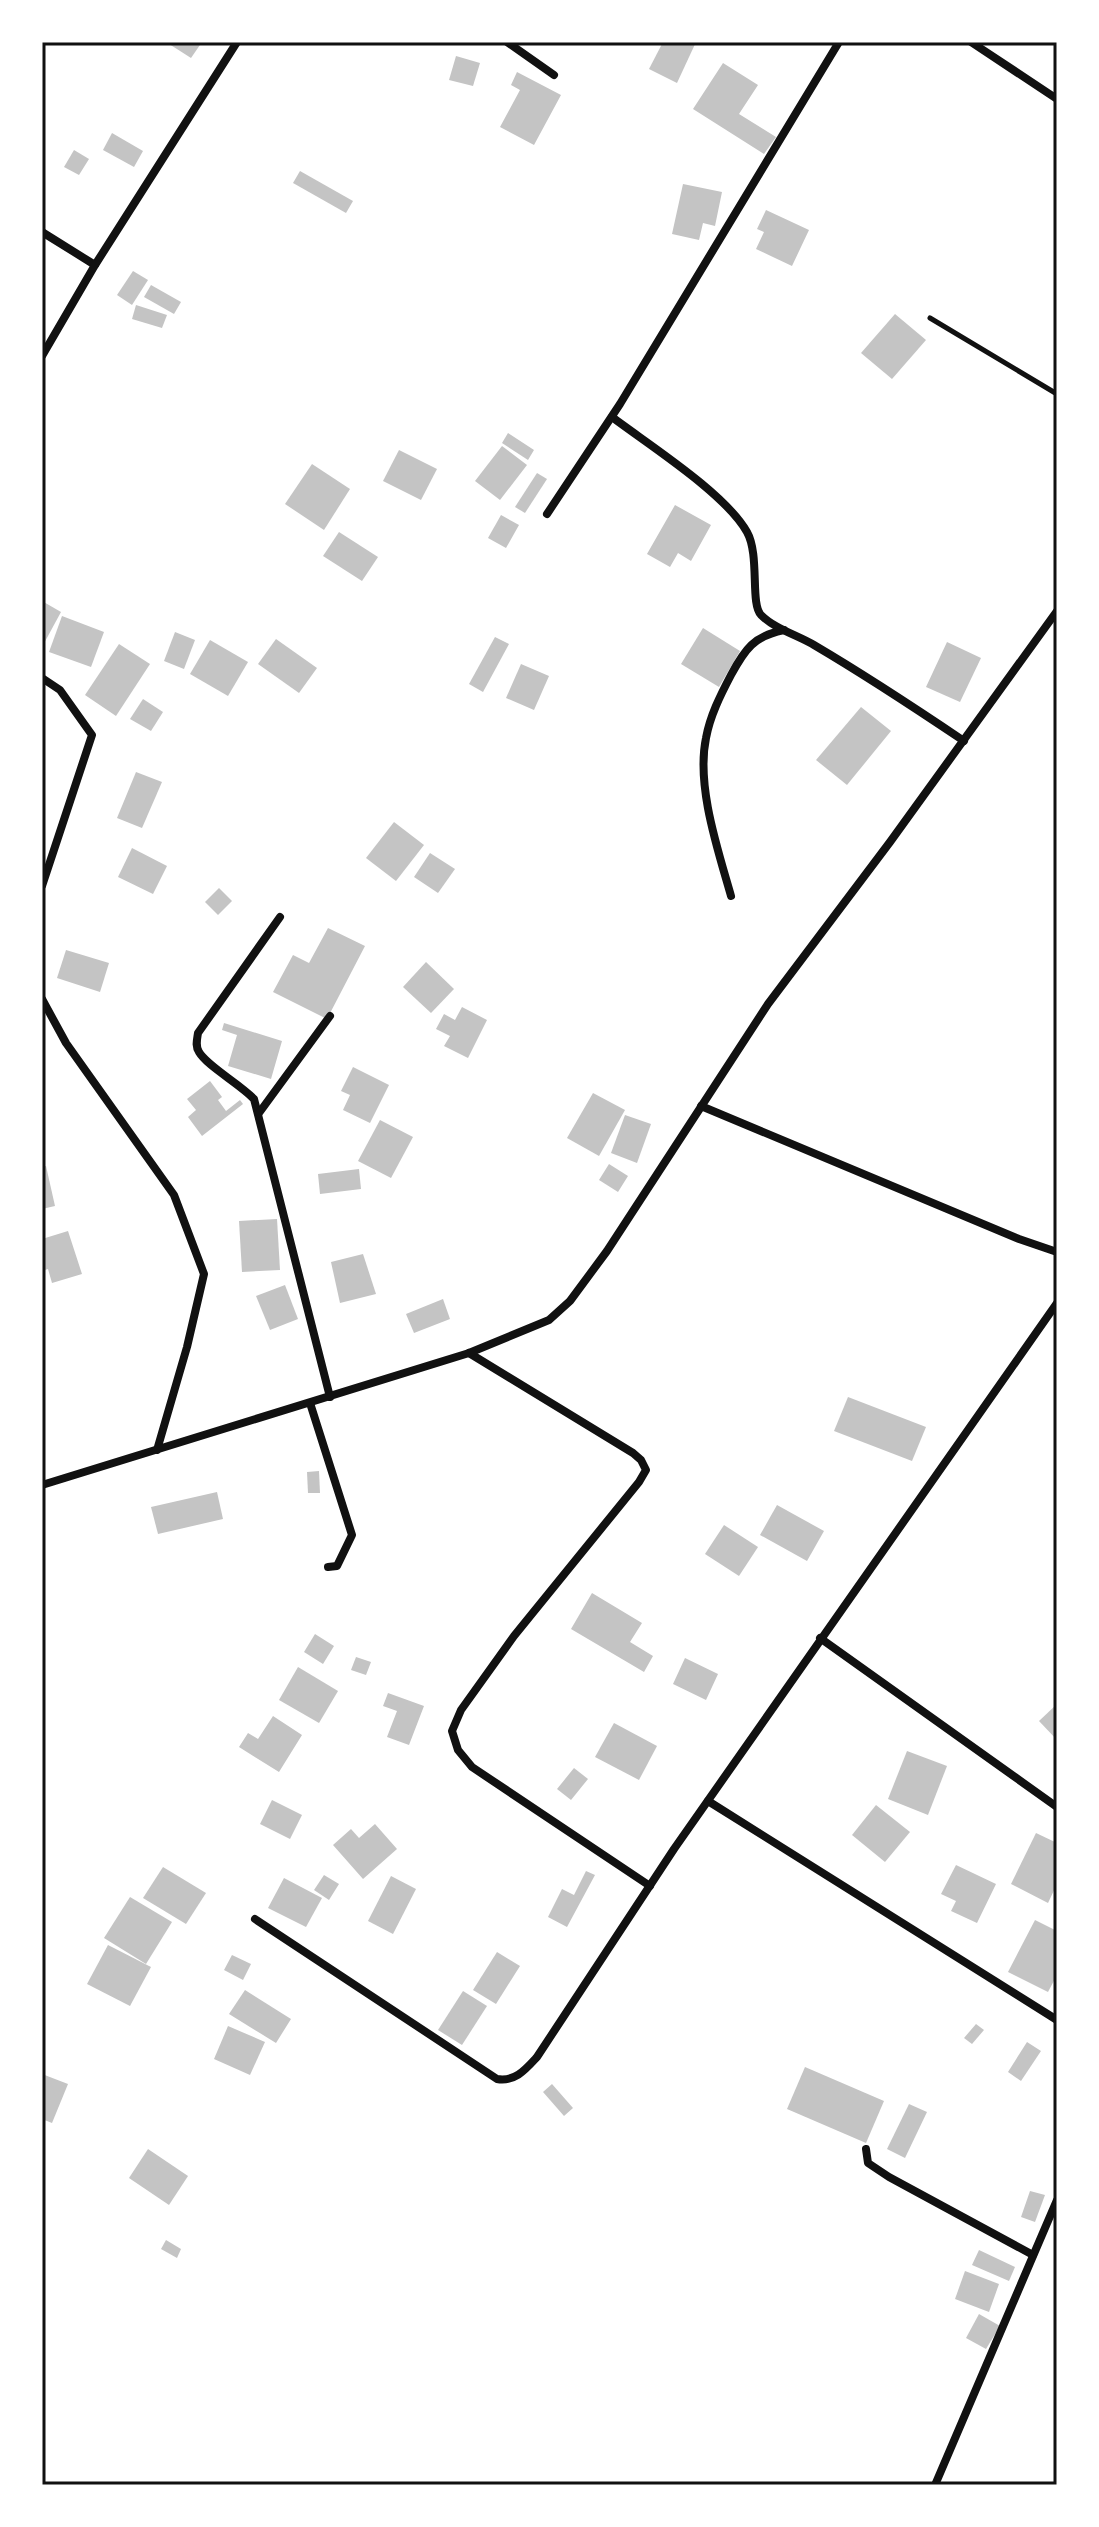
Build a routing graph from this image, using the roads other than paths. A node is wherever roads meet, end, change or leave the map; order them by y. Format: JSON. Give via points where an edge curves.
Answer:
{"nodes":[{"id":1,"x":237,"y":42,"type":"edge"},
{"id":2,"x":507,"y":42,"type":"edge"},
{"id":3,"x":839,"y":42,"type":"edge"},
{"id":4,"x":971,"y":42,"type":"edge"},
{"id":5,"x":554,"y":75,"type":"dead end"},
{"id":6,"x":1057,"y":99,"type":"edge"},
{"id":7,"x":42,"y":232,"type":"edge"},
{"id":8,"x":95,"y":265,"type":"junction"},
{"id":9,"x":930,"y":318,"type":"dead end"},
{"id":10,"x":42,"y":356,"type":"edge"},
{"id":11,"x":1057,"y":394,"type":"edge"},
{"id":12,"x":612,"y":417,"type":"junction"},
{"id":13,"x":547,"y":514,"type":"dead end"},
{"id":14,"x":1057,"y":611,"type":"edge"},
{"id":15,"x":785,"y":630,"type":"junction"},
{"id":16,"x":42,"y":678,"type":"edge"},
{"id":17,"x":964,"y":741,"type":"junction"},
{"id":18,"x":44,"y":875,"type":"edge"},
{"id":19,"x":42,"y":886,"type":"edge"},
{"id":20,"x":731,"y":896,"type":"dead end"},
{"id":21,"x":280,"y":917,"type":"dead end"},
{"id":22,"x":42,"y":999,"type":"edge"},
{"id":23,"x":330,"y":1016,"type":"dead end"},
{"id":24,"x":701,"y":1106,"type":"junction"},
{"id":25,"x":259,"y":1113,"type":"junction"},
{"id":26,"x":1057,"y":1252,"type":"edge"},
{"id":27,"x":1057,"y":1303,"type":"edge"},
{"id":28,"x":469,"y":1353,"type":"junction"},
{"id":29,"x":330,"y":1397,"type":"junction"},
{"id":30,"x":310,"y":1403,"type":"junction"},
{"id":31,"x":157,"y":1450,"type":"junction"},
{"id":32,"x":42,"y":1485,"type":"edge"},
{"id":33,"x":328,"y":1567,"type":"dead end"},
{"id":34,"x":820,"y":1638,"type":"junction"},
{"id":35,"x":708,"y":1801,"type":"junction"},
{"id":36,"x":1057,"y":1807,"type":"edge"},
{"id":37,"x":650,"y":1886,"type":"junction"},
{"id":38,"x":255,"y":1919,"type":"dead end"},
{"id":39,"x":1057,"y":2020,"type":"edge"},
{"id":40,"x":866,"y":2149,"type":"dead end"},
{"id":41,"x":1057,"y":2200,"type":"edge"},
{"id":42,"x":1033,"y":2255,"type":"junction"},
{"id":43,"x":935,"y":2485,"type":"edge"}],
"edges":[{"from":1,"to":8,"type":"street"},
{"from":2,"to":5,"type":"street"},
{"from":3,"to":12,"type":"street"},
{"from":4,"to":6,"type":"street"},
{"from":7,"to":8,"type":"street"},
{"from":8,"to":10,"type":"street"},
{"from":9,"to":11,"type":"lane"},
{"from":12,"to":13,"type":"street"},
{"from":12,"to":15,"type":"street","via":[[738,519],[756,562],[758,613]]},
{"from":14,"to":17,"type":"street"},
{"from":15,"to":17,"type":"street"},
{"from":15,"to":20,"type":"street","via":[[764,634],[748,648],[718,698],[705,743],[705,781]]},
{"from":16,"to":18,"type":"street","via":[[60,690],[92,735]]},
{"from":17,"to":24,"type":"street","via":[[768,1004]]},
{"from":18,"to":19,"type":"street"},
{"from":21,"to":25,"type":"street","via":[[198,1033],[196,1044],[200,1055],[244,1088]]},
{"from":22,"to":31,"type":"street","via":[[66,1043],[174,1195],[204,1274]]},
{"from":23,"to":25,"type":"street"},
{"from":24,"to":26,"type":"street"},
{"from":24,"to":28,"type":"street","via":[[570,1301],[549,1320]]},
{"from":25,"to":29,"type":"street"},
{"from":27,"to":34,"type":"street"},
{"from":28,"to":29,"type":"street"},
{"from":28,"to":37,"type":"street","via":[[633,1453],[646,1470],[461,1710],[452,1731],[458,1750],[472,1767]]},
{"from":29,"to":30,"type":"street"},
{"from":30,"to":31,"type":"street"},
{"from":30,"to":33,"type":"street","via":[[352,1535],[337,1566]]},
{"from":31,"to":32,"type":"street"},
{"from":34,"to":35,"type":"street"},
{"from":34,"to":36,"type":"street"},
{"from":35,"to":37,"type":"street"},
{"from":35,"to":39,"type":"street"},
{"from":37,"to":38,"type":"street","via":[[537,2057],[507,2081],[484,2071]]},
{"from":40,"to":42,"type":"street","via":[[868,2163],[889,2177]]},
{"from":41,"to":42,"type":"street"},
{"from":42,"to":43,"type":"street"}]}
